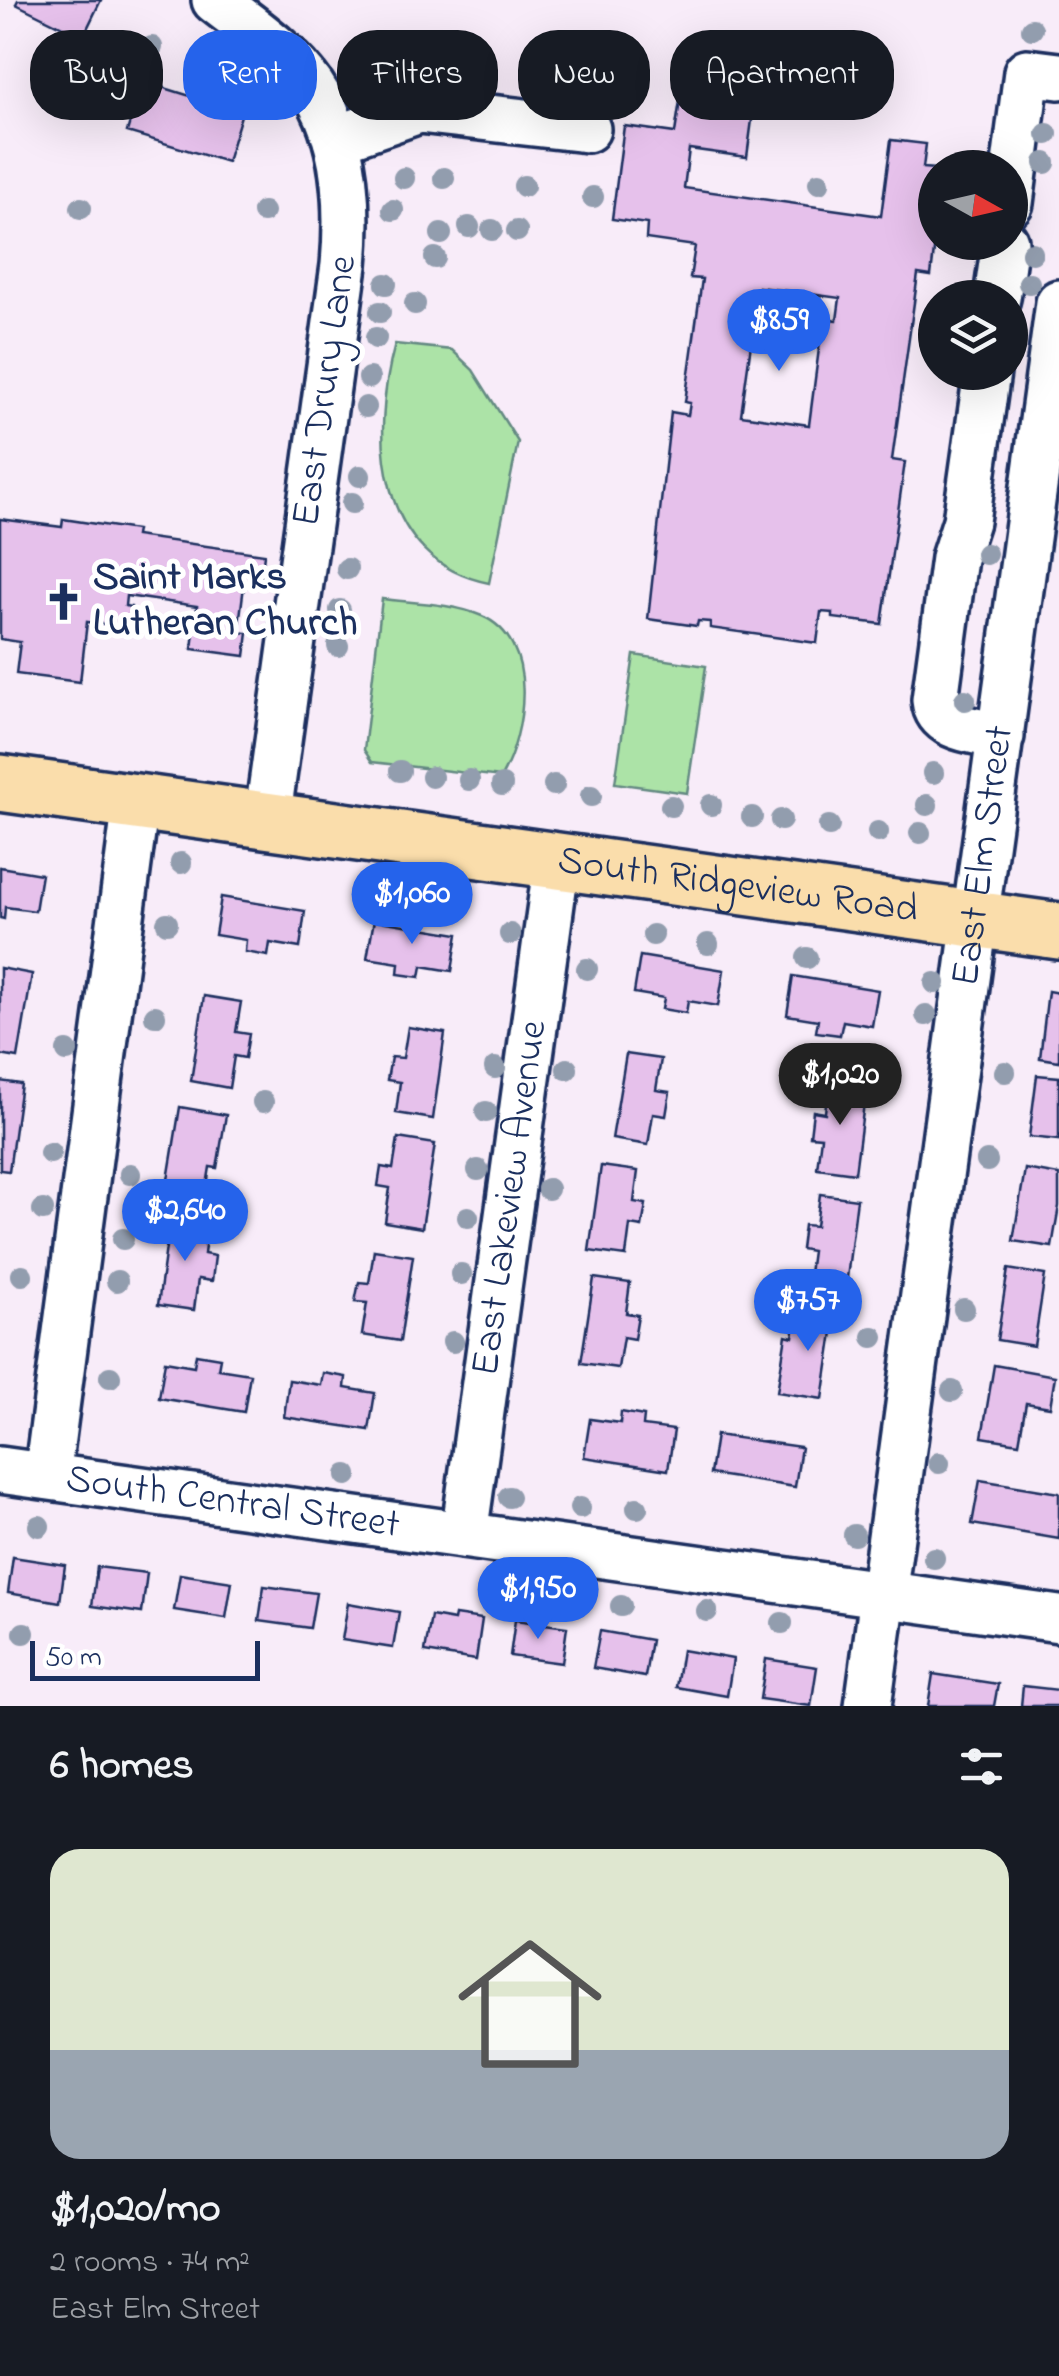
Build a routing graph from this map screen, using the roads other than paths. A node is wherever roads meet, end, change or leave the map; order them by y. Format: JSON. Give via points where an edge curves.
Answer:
{"nodes":[{"id":1,"x":215,"y":0,"type":"edge"},
{"id":2,"x":1059,"y":76,"type":"edge"},
{"id":3,"x":587,"y":129,"type":"dead end"},
{"id":4,"x":336,"y":139,"type":"junction"},
{"id":5,"x":1017,"y":150,"type":"edge"},
{"id":6,"x":1059,"y":303,"type":"edge"},
{"id":7,"x":984,"y":390,"type":"edge"},
{"id":8,"x":1000,"y":736,"type":"junction"},
{"id":9,"x":0,"y":783,"type":"edge"},
{"id":10,"x":136,"y":802,"type":"junction"},
{"id":11,"x":267,"y":820,"type":"junction"},
{"id":12,"x":557,"y":860,"type":"junction"},
{"id":13,"x":976,"y":920,"type":"junction"},
{"id":14,"x":1059,"y":932,"type":"edge"},
{"id":15,"x":0,"y":1470,"type":"edge"},
{"id":16,"x":47,"y":1476,"type":"junction"},
{"id":17,"x":464,"y":1535,"type":"junction"},
{"id":18,"x":882,"y":1594,"type":"junction"},
{"id":19,"x":1059,"y":1619,"type":"edge"},
{"id":20,"x":868,"y":1706,"type":"edge"}],
"edges":[{"from":1,"to":4,"type":"street","name":"East Drury Lane","via":[[277,48],[313,88]]},
{"from":2,"to":5,"type":"street","via":[[1027,72]]},
{"from":3,"to":4,"type":"street","via":[[419,110]]},
{"from":4,"to":11,"type":"street","name":"East Drury Lane","via":[[348,218],[344,266]]},
{"from":6,"to":8,"type":"street","name":"East Elm Street"},
{"from":7,"to":8,"type":"street","via":[[935,700],[936,713],[948,724]]},
{"from":8,"to":13,"type":"street","name":"East Elm Street"},
{"from":9,"to":10,"type":"main road","name":"South Ridgeview Road"},
{"from":10,"to":11,"type":"main road","name":"South Ridgeview Road"},
{"from":10,"to":16,"type":"street"},
{"from":11,"to":12,"type":"main road","name":"South Ridgeview Road"},
{"from":12,"to":13,"type":"main road","name":"South Ridgeview Road"},
{"from":12,"to":17,"type":"street","name":"East Lakeview Avenue"},
{"from":13,"to":14,"type":"main road","name":"South Ridgeview Road"},
{"from":13,"to":18,"type":"street","name":"East Elm Street"},
{"from":15,"to":16,"type":"street","name":"South Central Street"},
{"from":16,"to":17,"type":"street","name":"South Central Street"},
{"from":17,"to":18,"type":"street","name":"South Central Street"},
{"from":18,"to":19,"type":"street","name":"South Central Street"},
{"from":18,"to":20,"type":"street","name":"East Elm Street"}]}
